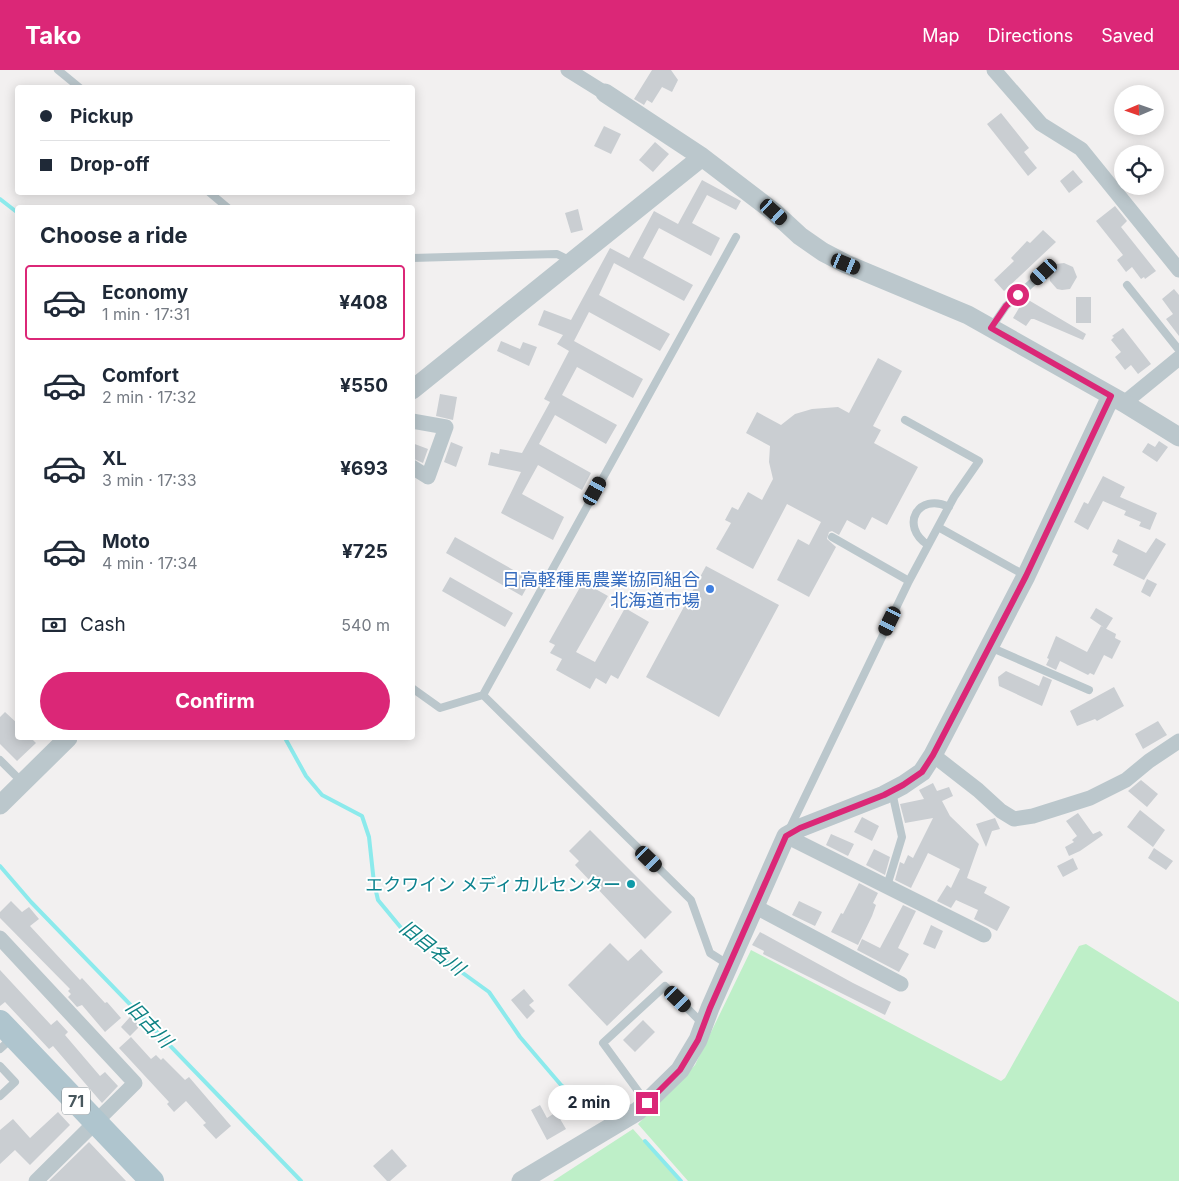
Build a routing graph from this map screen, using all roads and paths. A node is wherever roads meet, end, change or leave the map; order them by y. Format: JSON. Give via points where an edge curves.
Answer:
{"nodes":[{"id":1,"x":58,"y":70,"type":"edge"},
{"id":2,"x":568,"y":70,"type":"edge"},
{"id":3,"x":994,"y":70,"type":"edge"},
{"id":4,"x":76,"y":85,"type":"edge"},
{"id":5,"x":605,"y":92,"type":"joint"},
{"id":6,"x":702,"y":158,"type":"junction"},
{"id":7,"x":213,"y":195,"type":"edge"},
{"id":8,"x":224,"y":205,"type":"edge"},
{"id":9,"x":736,"y":236,"type":"dead end"},
{"id":10,"x":415,"y":258,"type":"edge"},
{"id":11,"x":571,"y":261,"type":"junction"},
{"id":12,"x":1179,"y":270,"type":"edge"},
{"id":13,"x":1044,"y":272,"type":"dead end"},
{"id":14,"x":1127,"y":285,"type":"dead end"},
{"id":15,"x":991,"y":328,"type":"junction"},
{"id":16,"x":1179,"y":350,"type":"edge"},
{"id":17,"x":1179,"y":358,"type":"edge"},
{"id":18,"x":415,"y":388,"type":"edge"},
{"id":19,"x":1117,"y":400,"type":"junction"},
{"id":20,"x":905,"y":420,"type":"dead end"},
{"id":21,"x":415,"y":422,"type":"edge"},
{"id":22,"x":1179,"y":437,"type":"edge"},
{"id":23,"x":415,"y":469,"type":"edge"},
{"id":24,"x":949,"y":507,"type":"junction"},
{"id":25,"x":938,"y":527,"type":"junction"},
{"id":26,"x":832,"y":537,"type":"dead end"},
{"id":27,"x":928,"y":545,"type":"junction"},
{"id":28,"x":1026,"y":576,"type":"junction"},
{"id":29,"x":909,"y":581,"type":"junction"},
{"id":30,"x":990,"y":646,"type":"junction"},
{"id":31,"x":415,"y":690,"type":"edge"},
{"id":32,"x":1089,"y":690,"type":"dead end"},
{"id":33,"x":483,"y":695,"type":"junction"},
{"id":34,"x":66,"y":740,"type":"edge"},
{"id":35,"x":1179,"y":741,"type":"edge"},
{"id":36,"x":933,"y":755,"type":"junction"},
{"id":37,"x":0,"y":760,"type":"edge"},
{"id":38,"x":23,"y":783,"type":"junction"},
{"id":39,"x":892,"y":791,"type":"junction"},
{"id":40,"x":0,"y":805,"type":"edge"},
{"id":41,"x":786,"y":836,"type":"junction"},
{"id":42,"x":887,"y":886,"type":"junction"},
{"id":43,"x":754,"y":906,"type":"junction"},
{"id":44,"x":984,"y":935,"type":"dead end"},
{"id":45,"x":0,"y":938,"type":"edge"},
{"id":46,"x":729,"y":965,"type":"junction"},
{"id":47,"x":901,"y":984,"type":"dead end"},
{"id":48,"x":704,"y":1025,"type":"junction"},
{"id":49,"x":5,"y":1036,"type":"edge"},
{"id":50,"x":0,"y":1066,"type":"edge"},
{"id":51,"x":0,"y":1096,"type":"edge"},
{"id":52,"x":647,"y":1103,"type":"junction"},
{"id":53,"x":97,"y":1122,"type":"junction"},
{"id":54,"x":36,"y":1181,"type":"edge"},
{"id":55,"x":152,"y":1181,"type":"edge"},
{"id":56,"x":521,"y":1181,"type":"edge"}],
"edges":[{"from":1,"to":4,"type":"lane"},
{"from":2,"to":5,"type":"street"},
{"from":3,"to":12,"type":"street","via":[[1041,124],[1081,150]]},
{"from":5,"to":6,"type":"street"},
{"from":6,"to":11,"type":"street"},
{"from":6,"to":15,"type":"street","via":[[823,252]]},
{"from":7,"to":8,"type":"lane"},
{"from":9,"to":33,"type":"lane"},
{"from":10,"to":11,"type":"lane","via":[[557,254]]},
{"from":11,"to":18,"type":"street"},
{"from":13,"to":15,"type":"lane","via":[[1006,306]]},
{"from":14,"to":16,"type":"lane"},
{"from":15,"to":19,"type":"street"},
{"from":17,"to":19,"type":"street"},
{"from":19,"to":22,"type":"street"},
{"from":19,"to":28,"type":"street"},
{"from":20,"to":24,"type":"lane","via":[[979,461]]},
{"from":21,"to":23,"type":"street","via":[[446,427],[428,476]]},
{"from":24,"to":25,"type":"lane"},
{"from":24,"to":27,"type":"lane","via":[[939,502],[928,503],[916,514],[914,529],[919,539]]},
{"from":25,"to":27,"type":"lane"},
{"from":25,"to":28,"type":"lane"},
{"from":26,"to":29,"type":"lane"},
{"from":27,"to":29,"type":"lane"},
{"from":28,"to":30,"type":"street"},
{"from":29,"to":41,"type":"lane"},
{"from":30,"to":32,"type":"lane"},
{"from":30,"to":36,"type":"street"},
{"from":31,"to":33,"type":"lane","via":[[440,708]]},
{"from":33,"to":46,"type":"lane","via":[[691,900],[710,953]]},
{"from":34,"to":38,"type":"street"},
{"from":35,"to":36,"type":"street","via":[[1126,780],[1090,798],[1014,819]]},
{"from":36,"to":39,"type":"street","via":[[922,772]]},
{"from":37,"to":38,"type":"lane"},
{"from":38,"to":40,"type":"street"},
{"from":39,"to":41,"type":"street"},
{"from":39,"to":42,"type":"lane","via":[[902,837]]},
{"from":41,"to":42,"type":"street"},
{"from":41,"to":43,"type":"street"},
{"from":42,"to":44,"type":"street"},
{"from":43,"to":46,"type":"street"},
{"from":43,"to":47,"type":"street"},
{"from":45,"to":53,"type":"street","via":[[135,1083]]},
{"from":46,"to":48,"type":"street"},
{"from":48,"to":52,"type":"street","via":[[680,1070]]},
{"from":48,"to":52,"type":"lane","via":[[665,986],[603,1043]]},
{"from":49,"to":53,"type":"main road","number":"71"},
{"from":50,"to":51,"type":"lane","via":[[15,1082]]},
{"from":52,"to":56,"type":"street"},
{"from":53,"to":54,"type":"street"},
{"from":53,"to":55,"type":"main road","number":"71"}]}
